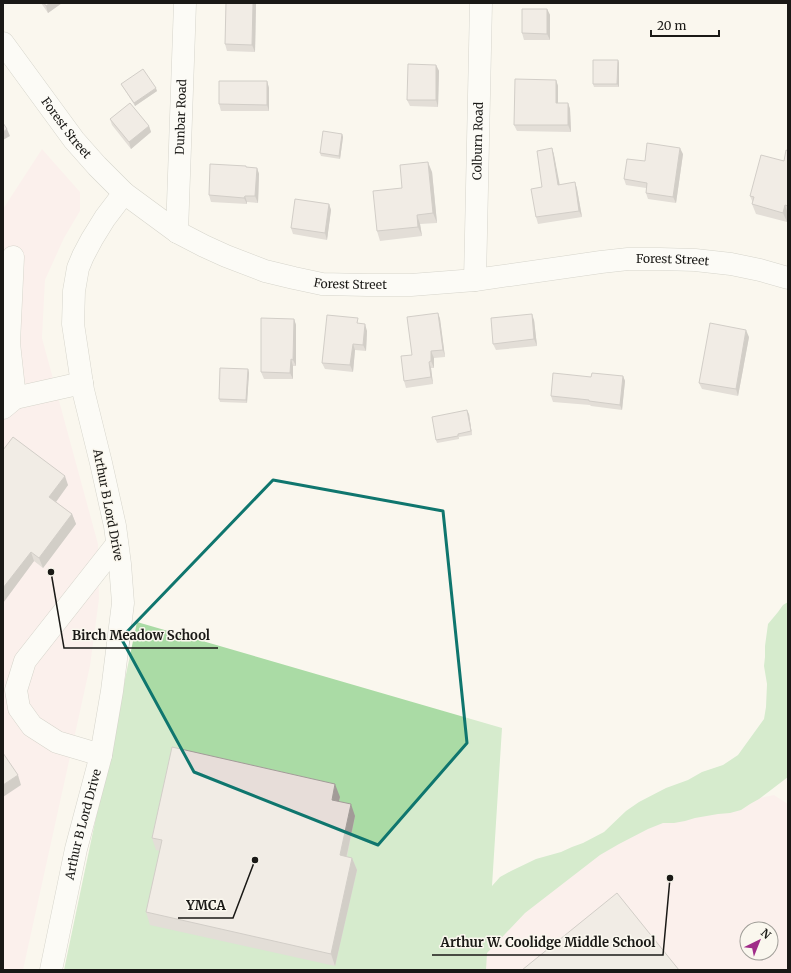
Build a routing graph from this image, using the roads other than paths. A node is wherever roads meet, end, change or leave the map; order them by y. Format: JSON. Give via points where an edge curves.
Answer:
{"nodes":[{"id":1,"x":185,"y":3,"type":"edge"},
{"id":2,"x":481,"y":3,"type":"edge"},
{"id":3,"x":3,"y":43,"type":"edge"},
{"id":4,"x":124,"y":193,"type":"junction"},
{"id":5,"x":177,"y":232,"type":"junction"},
{"id":6,"x":13,"y":257,"type":"dead end"},
{"id":7,"x":788,"y":278,"type":"edge"},
{"id":8,"x":475,"y":280,"type":"junction"},
{"id":9,"x":82,"y":383,"type":"junction"},
{"id":10,"x":9,"y":403,"type":"edge"},
{"id":11,"x":117,"y":544,"type":"junction"},
{"id":12,"x":100,"y":755,"type":"junction"},
{"id":13,"x":51,"y":970,"type":"edge"}],
"edges":[{"from":1,"to":5,"type":"street","name":"Dunbar Road"},
{"from":2,"to":8,"type":"street","name":"Colburn Road"},
{"from":3,"to":4,"type":"street","name":"Forest Street","via":[[74,140]]},
{"from":4,"to":5,"type":"street","name":"Forest Street"},
{"from":4,"to":9,"type":"street","name":"Arthur B Lord Drive","via":[[92,239],[77,276],[73,324]]},
{"from":5,"to":8,"type":"street","name":"Forest Street","via":[[248,265],[322,284],[367,286]]},
{"from":6,"to":10,"type":"street"},
{"from":7,"to":8,"type":"street","name":"Forest Street","via":[[731,264],[695,260],[628,259]]},
{"from":9,"to":10,"type":"street"},
{"from":9,"to":11,"type":"street","name":"Arthur B Lord Drive"},
{"from":11,"to":12,"type":"street","name":"Arthur B Lord Drive","via":[[123,603],[112,691]]},
{"from":11,"to":12,"type":"street","via":[[25,661],[16,690],[19,708],[32,726],[57,742]]},
{"from":12,"to":13,"type":"street","name":"Arthur B Lord Drive","via":[[76,849]]}]}
